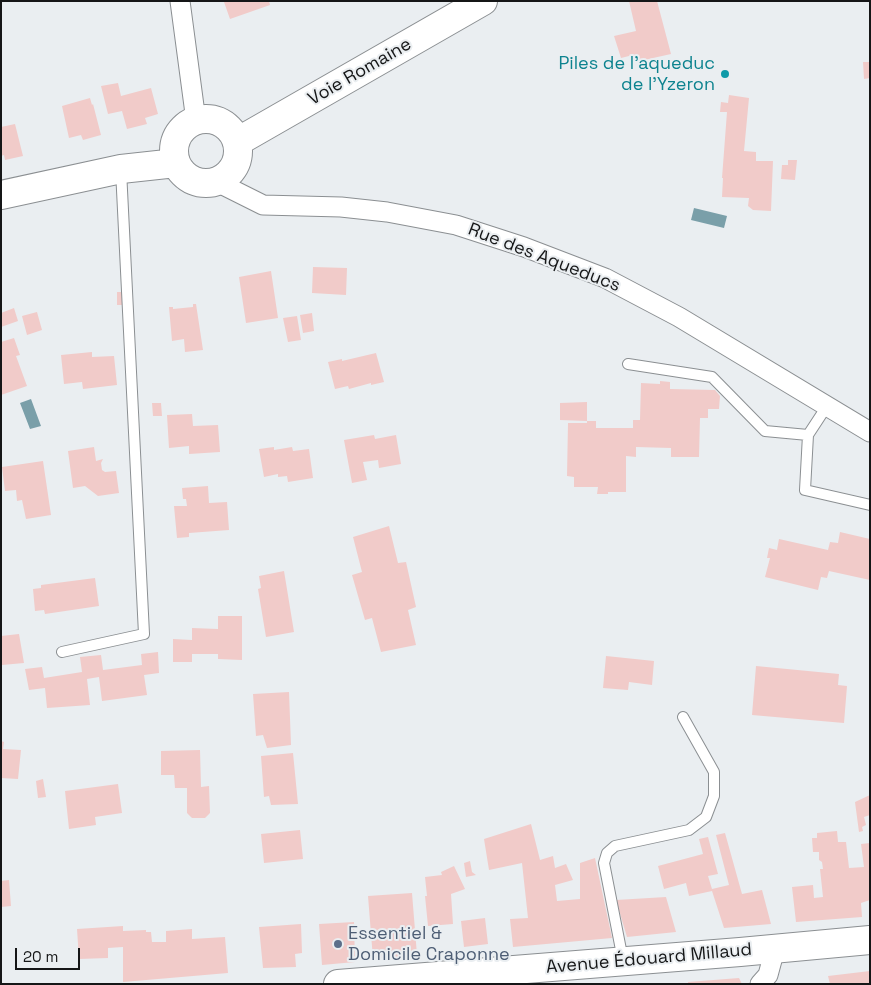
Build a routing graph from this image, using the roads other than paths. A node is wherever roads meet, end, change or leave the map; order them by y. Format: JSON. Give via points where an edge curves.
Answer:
{"nodes":[{"id":1,"x":180,"y":1,"type":"edge"},
{"id":2,"x":482,"y":1,"type":"edge"},
{"id":3,"x":196,"y":121,"type":"junction"},
{"id":4,"x":237,"y":142,"type":"junction"},
{"id":5,"x":176,"y":163,"type":"junction"},
{"id":6,"x":121,"y":169,"type":"junction"},
{"id":7,"x":217,"y":182,"type":"junction"},
{"id":8,"x":1,"y":195,"type":"edge"},
{"id":9,"x":628,"y":364,"type":"dead end"},
{"id":10,"x":827,"y":406,"type":"junction"},
{"id":11,"x":870,"y":432,"type":"edge"},
{"id":12,"x":808,"y":435,"type":"junction"},
{"id":13,"x":870,"y":505,"type":"edge"},
{"id":14,"x":62,"y":652,"type":"dead end"},
{"id":15,"x":683,"y":717,"type":"dead end"},
{"id":16,"x":870,"y":940,"type":"edge"},
{"id":17,"x":775,"y":949,"type":"junction"},
{"id":18,"x":623,"y":961,"type":"junction"},
{"id":19,"x":338,"y":984,"type":"edge"},
{"id":20,"x":760,"y":984,"type":"edge"}],
"edges":[{"from":1,"to":3,"type":"street"},
{"from":2,"to":4,"type":"street","name":"Voie Romaine"},
{"from":3,"to":4,"type":"street","via":[[206,119],[221,123],[233,132]]},
{"from":3,"to":5,"type":"street","via":[[179,133],[174,148]]},
{"from":4,"to":7,"type":"street","via":[[239,150],[235,166]]},
{"from":5,"to":6,"type":"street"},
{"from":5,"to":7,"type":"street","via":[[188,178],[207,184]]},
{"from":6,"to":8,"type":"street"},
{"from":6,"to":14,"type":"lane","via":[[144,634]]},
{"from":7,"to":10,"type":"street","name":"Rue des Aqueducs","via":[[263,205],[387,212],[456,225],[524,247],[605,278],[679,317]]},
{"from":9,"to":12,"type":"lane","via":[[712,377],[765,431]]},
{"from":10,"to":11,"type":"street","name":"Rue des Aqueducs"},
{"from":10,"to":12,"type":"lane"},
{"from":12,"to":13,"type":"lane","via":[[804,490]]},
{"from":15,"to":18,"type":"lane","via":[[714,772],[714,796],[706,817],[690,830],[615,846],[606,853],[604,863]]},
{"from":16,"to":17,"type":"street","name":"Avenue Édouard Millaud"},
{"from":17,"to":18,"type":"street","name":"Avenue Édouard Millaud"},
{"from":17,"to":20,"type":"street","via":[[768,975]]},
{"from":18,"to":19,"type":"street","name":"Avenue Édouard Millaud"}]}
